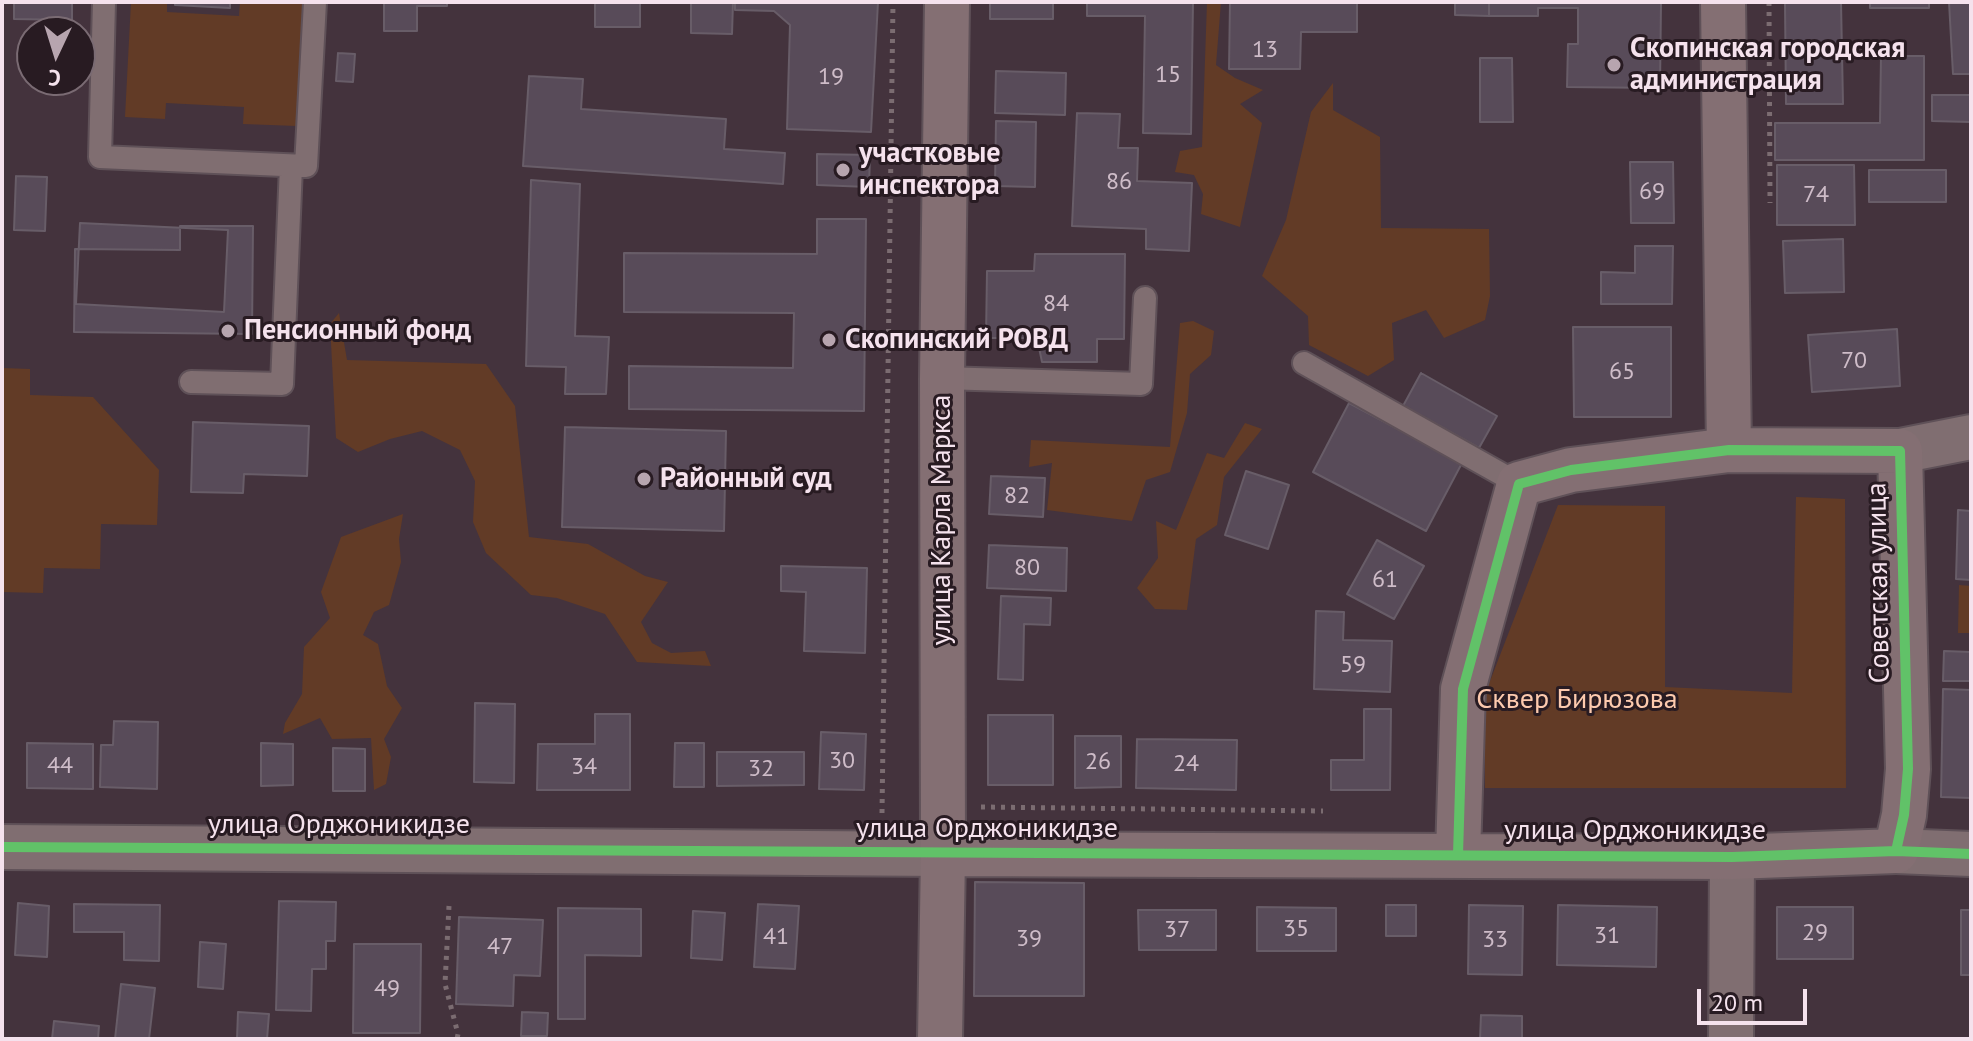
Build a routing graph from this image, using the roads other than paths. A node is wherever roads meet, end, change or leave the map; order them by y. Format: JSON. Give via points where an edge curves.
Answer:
{"nodes":[{"id":1,"x":104,"y":2,"type":"edge"},
{"id":2,"x":315,"y":2,"type":"edge"},
{"id":3,"x":947,"y":2,"type":"edge"},
{"id":4,"x":1723,"y":2,"type":"edge"},
{"id":5,"x":291,"y":166,"type":"junction"},
{"id":6,"x":1145,"y":298,"type":"dead end"},
{"id":7,"x":1304,"y":363,"type":"dead end"},
{"id":8,"x":942,"y":378,"type":"junction"},
{"id":9,"x":191,"y":382,"type":"dead end"},
{"id":10,"x":1971,"y":437,"type":"edge"},
{"id":11,"x":1729,"y":450,"type":"junction"},
{"id":12,"x":1900,"y":451,"type":"junction"},
{"id":13,"x":1519,"y":484,"type":"junction"},
{"id":14,"x":2,"y":847,"type":"edge"},
{"id":15,"x":1896,"y":851,"type":"junction"},
{"id":16,"x":943,"y":854,"type":"junction"},
{"id":17,"x":1971,"y":854,"type":"edge"},
{"id":18,"x":1458,"y":855,"type":"junction"},
{"id":19,"x":1732,"y":857,"type":"junction"},
{"id":20,"x":940,"y":1039,"type":"edge"},
{"id":21,"x":1731,"y":1039,"type":"edge"}],
"edges":[{"from":1,"to":5,"type":"lane","via":[[100,157]]},
{"from":2,"to":5,"type":"lane","via":[[306,166]]},
{"from":3,"to":8,"type":"street","name":"улица Карла Маркса"},
{"from":4,"to":11,"type":"street"},
{"from":5,"to":9,"type":"lane","via":[[282,384]]},
{"from":6,"to":8,"type":"lane","via":[[1141,384]]},
{"from":7,"to":13,"type":"lane"},
{"from":8,"to":16,"type":"street","name":"улица Карла Маркса"},
{"from":10,"to":12,"type":"street"},
{"from":11,"to":12,"type":"street","name":"Советская улица"},
{"from":11,"to":13,"type":"street","name":"Советская улица","via":[[1571,470]]},
{"from":12,"to":15,"type":"street","name":"Советская улица","via":[[1908,769]]},
{"from":13,"to":18,"type":"street","via":[[1463,689]]},
{"from":14,"to":16,"type":"street","name":"улица Орджоникидзе"},
{"from":15,"to":17,"type":"street","name":"улица Орджоникидзе"},
{"from":15,"to":19,"type":"street","name":"улица Орджоникидзе"},
{"from":16,"to":18,"type":"street","name":"улица Орджоникидзе"},
{"from":16,"to":20,"type":"street","name":"улица Карла Маркса"},
{"from":18,"to":19,"type":"street","name":"улица Орджоникидзе"},
{"from":19,"to":21,"type":"street"}]}
